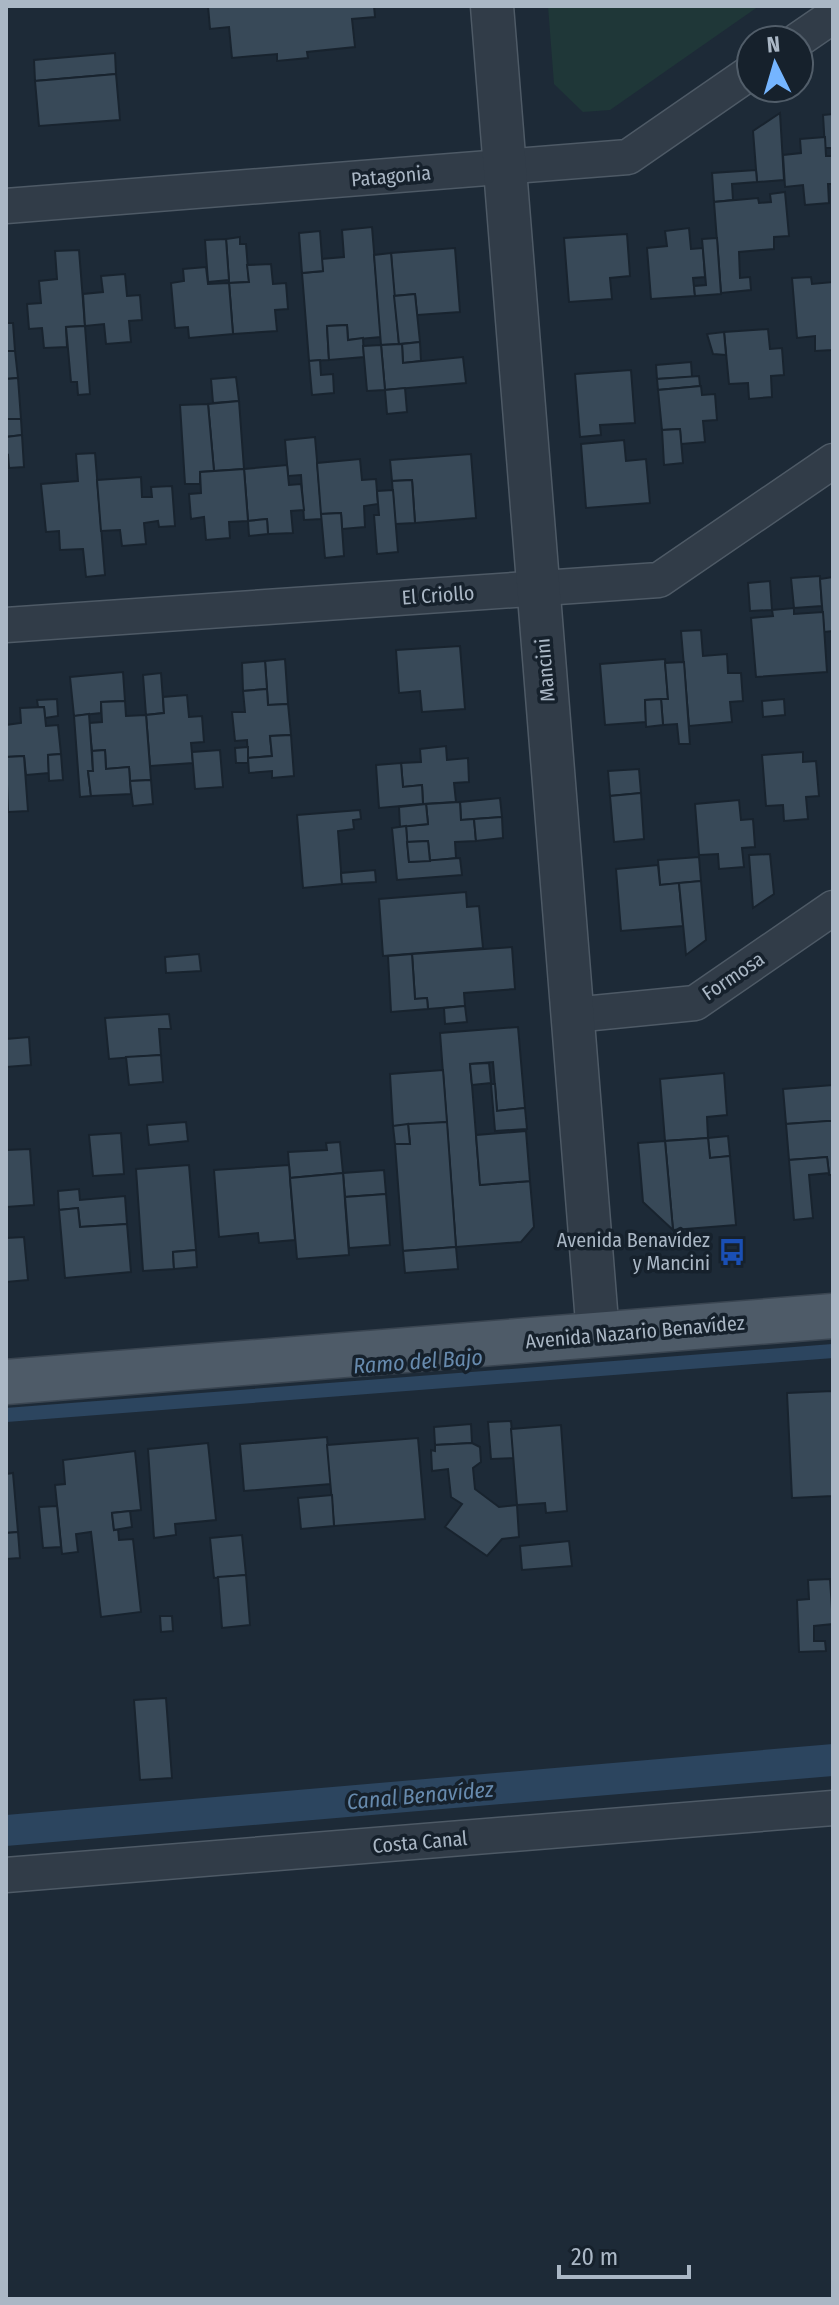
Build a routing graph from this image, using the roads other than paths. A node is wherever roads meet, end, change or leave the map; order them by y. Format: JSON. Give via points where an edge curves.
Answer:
{"nodes":[{"id":1,"x":492,"y":6,"type":"edge"},
{"id":2,"x":833,"y":16,"type":"edge"},
{"id":3,"x":815,"y":28,"type":"edge"},
{"id":4,"x":735,"y":83,"type":"edge"},
{"id":5,"x":505,"y":167,"type":"junction"},
{"id":6,"x":6,"y":206,"type":"edge"},
{"id":7,"x":833,"y":461,"type":"edge"},
{"id":8,"x":538,"y":589,"type":"junction"},
{"id":9,"x":6,"y":625,"type":"edge"},
{"id":10,"x":833,"y":908,"type":"edge"},
{"id":11,"x":573,"y":1015,"type":"junction"},
{"id":12,"x":833,"y":1316,"type":"edge"},
{"id":13,"x":598,"y":1335,"type":"junction"},
{"id":14,"x":6,"y":1382,"type":"edge"},
{"id":15,"x":833,"y":1808,"type":"edge"},
{"id":16,"x":6,"y":1875,"type":"edge"}],
"edges":[{"from":1,"to":5,"type":"street","name":"Mancini"},
{"from":2,"to":3,"type":"street"},
{"from":4,"to":5,"type":"street","name":"Patagonia","via":[[628,157]]},
{"from":5,"to":6,"type":"street","name":"Patagonia"},
{"from":5,"to":8,"type":"street","name":"Mancini"},
{"from":7,"to":8,"type":"street","name":"El Criollo","via":[[659,580]]},
{"from":8,"to":9,"type":"street","name":"El Criollo"},
{"from":8,"to":11,"type":"street","name":"Mancini"},
{"from":10,"to":11,"type":"street","name":"Formosa","via":[[695,1003]]},
{"from":11,"to":13,"type":"street","name":"Mancini"},
{"from":12,"to":13,"type":"main road","name":"Avenida Nazario Benavídez"},
{"from":13,"to":14,"type":"main road","name":"Avenida Nazario Benavídez"},
{"from":15,"to":16,"type":"street","name":"Costa Canal"}]}
